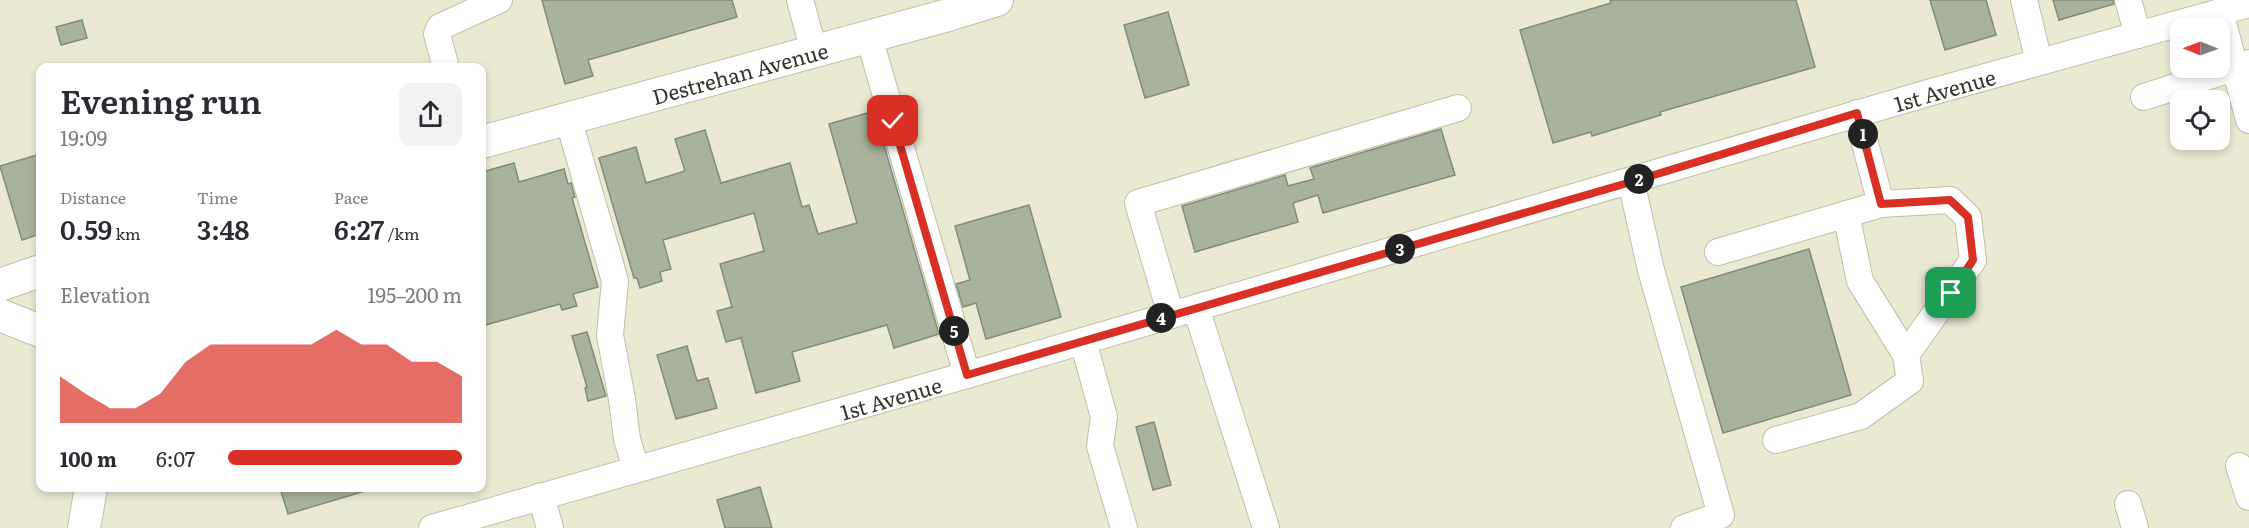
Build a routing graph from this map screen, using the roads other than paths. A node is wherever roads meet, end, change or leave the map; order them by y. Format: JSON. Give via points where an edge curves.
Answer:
{"nodes":[{"id":1,"x":499,"y":0,"type":"edge"},
{"id":2,"x":800,"y":0,"type":"edge"},
{"id":3,"x":996,"y":0,"type":"edge"},
{"id":4,"x":2024,"y":0,"type":"edge"},
{"id":5,"x":2128,"y":0,"type":"edge"},
{"id":6,"x":2233,"y":6,"type":"edge"},
{"id":7,"x":2138,"y":35,"type":"junction"},
{"id":8,"x":869,"y":37,"type":"junction"},
{"id":9,"x":814,"y":51,"type":"junction"},
{"id":10,"x":2039,"y":62,"type":"junction"},
{"id":11,"x":445,"y":63,"type":"edge"},
{"id":12,"x":2242,"y":65,"type":"edge"},
{"id":13,"x":2144,"y":97,"type":"dead end"},
{"id":14,"x":1458,"y":108,"type":"dead end"},
{"id":15,"x":1857,"y":113,"type":"junction"},
{"id":16,"x":568,"y":118,"type":"junction"},
{"id":17,"x":2249,"y":120,"type":"edge"},
{"id":18,"x":486,"y":141,"type":"edge"},
{"id":19,"x":1631,"y":182,"type":"junction"},
{"id":20,"x":1881,"y":204,"type":"junction"},
{"id":21,"x":1846,"y":214,"type":"junction"},
{"id":22,"x":1718,"y":252,"type":"dead end"},
{"id":23,"x":36,"y":272,"type":"edge"},
{"id":24,"x":0,"y":285,"type":"edge"},
{"id":25,"x":1196,"y":308,"type":"junction"},
{"id":26,"x":0,"y":315,"type":"edge"},
{"id":27,"x":1171,"y":315,"type":"junction"},
{"id":28,"x":36,"y":329,"type":"edge"},
{"id":29,"x":1083,"y":341,"type":"junction"},
{"id":30,"x":1906,"y":355,"type":"junction"},
{"id":31,"x":967,"y":375,"type":"junction"},
{"id":32,"x":1776,"y":440,"type":"dead end"},
{"id":33,"x":2239,"y":466,"type":"dead end"},
{"id":34,"x":636,"y":469,"type":"junction"},
{"id":35,"x":90,"y":492,"type":"edge"},
{"id":36,"x":541,"y":496,"type":"junction"},
{"id":37,"x":2249,"y":497,"type":"edge"},
{"id":38,"x":469,"y":523,"type":"edge"},
{"id":39,"x":84,"y":528,"type":"edge"},
{"id":40,"x":432,"y":528,"type":"edge"},
{"id":41,"x":550,"y":528,"type":"edge"},
{"id":42,"x":1124,"y":528,"type":"edge"},
{"id":43,"x":1266,"y":528,"type":"edge"},
{"id":44,"x":1684,"y":528,"type":"edge"}],
"edges":[{"from":1,"to":11,"type":"street","via":[[440,27],[436,34]]},
{"from":2,"to":9,"type":"street"},
{"from":3,"to":8,"type":"main road","name":"Destrehan Avenue"},
{"from":4,"to":10,"type":"street"},
{"from":5,"to":7,"type":"street"},
{"from":6,"to":7,"type":"street","name":"1st Avenue"},
{"from":6,"to":12,"type":"street"},
{"from":7,"to":10,"type":"street","name":"1st Avenue"},
{"from":8,"to":9,"type":"main road","name":"Destrehan Avenue"},
{"from":8,"to":31,"type":"street"},
{"from":9,"to":16,"type":"main road","name":"Destrehan Avenue"},
{"from":10,"to":15,"type":"street","name":"1st Avenue"},
{"from":12,"to":13,"type":"street"},
{"from":12,"to":17,"type":"street"},
{"from":14,"to":27,"type":"street","via":[[1138,203]]},
{"from":15,"to":19,"type":"street","name":"1st Avenue"},
{"from":15,"to":20,"type":"street"},
{"from":16,"to":18,"type":"main road","name":"Destrehan Avenue"},
{"from":16,"to":34,"type":"street","via":[[615,281],[610,335],[627,439]]},
{"from":19,"to":25,"type":"street","name":"1st Avenue"},
{"from":19,"to":44,"type":"street","via":[[1651,270],[1721,515]]},
{"from":20,"to":21,"type":"street"},
{"from":20,"to":30,"type":"street","via":[[1950,200],[1968,217],[1973,260]]},
{"from":21,"to":22,"type":"street"},
{"from":21,"to":30,"type":"street","via":[[1860,281]]},
{"from":23,"to":24,"type":"main road"},
{"from":25,"to":27,"type":"street","name":"1st Avenue"},
{"from":25,"to":43,"type":"street"},
{"from":26,"to":28,"type":"main road"},
{"from":27,"to":29,"type":"street","name":"1st Avenue"},
{"from":29,"to":31,"type":"street","name":"1st Avenue"},
{"from":29,"to":42,"type":"street","via":[[1104,417],[1100,446]]},
{"from":30,"to":32,"type":"street","via":[[1910,381],[1861,416]]},
{"from":31,"to":34,"type":"street","name":"1st Avenue"},
{"from":33,"to":37,"type":"street"},
{"from":34,"to":36,"type":"street","name":"1st Avenue"},
{"from":35,"to":39,"type":"main road"},
{"from":36,"to":38,"type":"street","name":"1st Avenue"},
{"from":36,"to":41,"type":"street"},
{"from":38,"to":40,"type":"street","name":"1st Avenue"}]}
